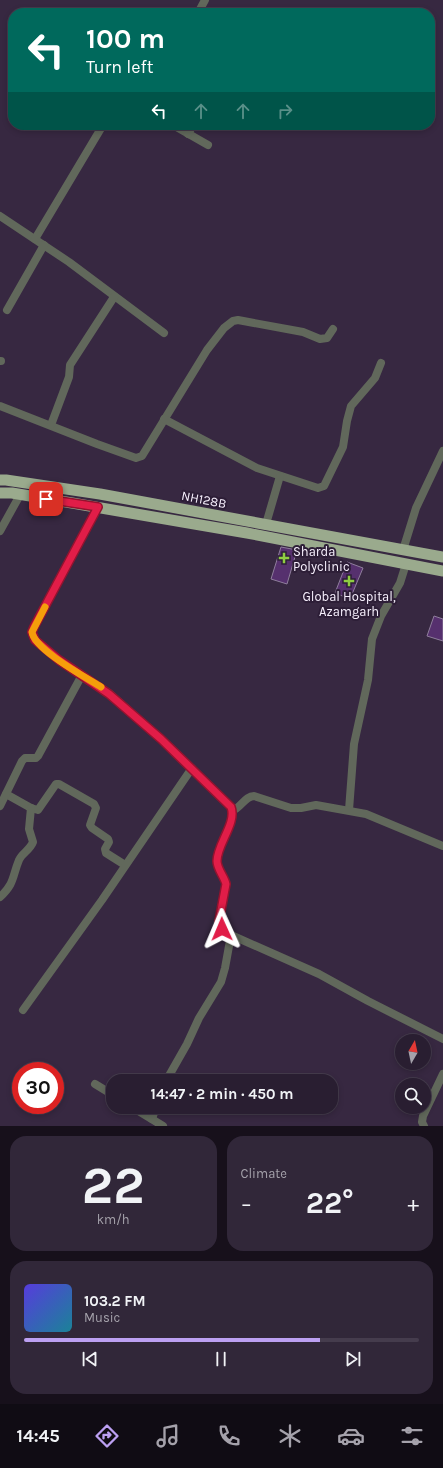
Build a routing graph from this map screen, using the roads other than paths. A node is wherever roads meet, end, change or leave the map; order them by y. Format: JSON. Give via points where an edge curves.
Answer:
{"nodes":[{"id":1,"x":100,"y":130,"type":"edge"},
{"id":2,"x":181,"y":130,"type":"edge"},
{"id":3,"x":190,"y":130,"type":"edge"},
{"id":4,"x":188,"y":134,"type":"junction"},
{"id":5,"x":208,"y":146,"type":"dead end"},
{"id":6,"x":0,"y":216,"type":"edge"},
{"id":7,"x":35,"y":239,"type":"junction"},
{"id":8,"x":44,"y":245,"type":"junction"},
{"id":9,"x":114,"y":297,"type":"junction"},
{"id":10,"x":7,"y":310,"type":"dead end"},
{"id":11,"x":333,"y":329,"type":"dead end"},
{"id":12,"x":164,"y":333,"type":"dead end"},
{"id":13,"x":381,"y":363,"type":"dead end"},
{"id":14,"x":0,"y":406,"type":"edge"},
{"id":15,"x":164,"y":419,"type":"junction"},
{"id":16,"x":51,"y":425,"type":"junction"},
{"id":17,"x":443,"y":451,"type":"edge"},
{"id":18,"x":280,"y":476,"type":"junction"},
{"id":19,"x":0,"y":480,"type":"edge"},
{"id":20,"x":0,"y":493,"type":"edge"},
{"id":21,"x":20,"y":495,"type":"junction"},
{"id":22,"x":98,"y":507,"type":"junction"},
{"id":23,"x":266,"y":524,"type":"junction"},
{"id":24,"x":0,"y":530,"type":"edge"},
{"id":25,"x":403,"y":550,"type":"junction"},
{"id":26,"x":443,"y":557,"type":"edge"},
{"id":27,"x":406,"y":564,"type":"junction"},
{"id":28,"x":443,"y":571,"type":"edge"},
{"id":29,"x":82,"y":675,"type":"junction"},
{"id":30,"x":192,"y":768,"type":"junction"},
{"id":31,"x":6,"y":794,"type":"junction"},
{"id":32,"x":0,"y":806,"type":"edge"},
{"id":33,"x":31,"y":808,"type":"junction"},
{"id":34,"x":349,"y":810,"type":"junction"},
{"id":35,"x":232,"y":811,"type":"junction"},
{"id":36,"x":443,"y":846,"type":"edge"},
{"id":37,"x":125,"y":865,"type":"junction"},
{"id":38,"x":0,"y":897,"type":"edge"},
{"id":39,"x":231,"y":935,"type":"junction"},
{"id":40,"x":23,"y":1010,"type":"dead end"},
{"id":41,"x":443,"y":1039,"type":"edge"},
{"id":42,"x":170,"y":1074,"type":"edge"},
{"id":43,"x":443,"y":1074,"type":"edge"},
{"id":44,"x":95,"y":1084,"type":"dead end"},
{"id":45,"x":106,"y":1091,"type":"edge"},
{"id":46,"x":144,"y":1114,"type":"edge"},
{"id":47,"x":154,"y":1114,"type":"edge"},
{"id":48,"x":152,"y":1119,"type":"junction"},
{"id":49,"x":163,"y":1126,"type":"edge"},
{"id":50,"x":424,"y":1126,"type":"edge"}],
"edges":[{"from":1,"to":7,"type":"street"},
{"from":2,"to":4,"type":"street"},
{"from":3,"to":4,"type":"street"},
{"from":4,"to":5,"type":"street"},
{"from":6,"to":7,"type":"street"},
{"from":7,"to":8,"type":"street"},
{"from":8,"to":9,"type":"street"},
{"from":8,"to":10,"type":"street"},
{"from":9,"to":12,"type":"street"},
{"from":9,"to":16,"type":"street","via":[[70,365],[70,377]]},
{"from":11,"to":15,"type":"street","via":[[327,338],[320,339],[299,331],[234,321],[224,328],[207,350]]},
{"from":13,"to":18,"type":"street","via":[[375,378],[351,406],[346,421],[343,447],[324,486],[318,488]]},
{"from":14,"to":16,"type":"street"},
{"from":15,"to":16,"type":"street","via":[[142,456],[136,458]]},
{"from":15,"to":18,"type":"street","via":[[257,468]]},
{"from":17,"to":25,"type":"street","via":[[416,508]]},
{"from":18,"to":23,"type":"street"},
{"from":19,"to":23,"type":"highway","name":"NH128B","via":[[100,494]]},
{"from":20,"to":21,"type":"highway"},
{"from":21,"to":22,"type":"highway"},
{"from":21,"to":24,"type":"street"},
{"from":22,"to":27,"type":"highway"},
{"from":22,"to":29,"type":"street","via":[[32,632],[35,640],[55,658]]},
{"from":23,"to":25,"type":"highway","name":"NH128B"},
{"from":25,"to":26,"type":"highway","name":"NH128B"},
{"from":27,"to":28,"type":"highway"},
{"from":27,"to":34,"type":"street","via":[[400,583],[381,616],[372,639],[368,680],[354,744]]},
{"from":29,"to":30,"type":"street","via":[[109,694]]},
{"from":29,"to":31,"type":"street","via":[[38,756],[22,761]]},
{"from":30,"to":35,"type":"street","via":[[227,802]]},
{"from":30,"to":37,"type":"street"},
{"from":31,"to":32,"type":"street"},
{"from":31,"to":33,"type":"street"},
{"from":33,"to":37,"type":"street","via":[[38,810],[56,784],[94,804],[96,808],[90,825],[108,839],[106,853]]},
{"from":33,"to":38,"type":"street","via":[[29,829],[33,838],[32,846],[20,859],[14,880]]},
{"from":34,"to":35,"type":"street","via":[[316,805],[291,808],[250,796]]},
{"from":34,"to":36,"type":"street","via":[[375,817]]},
{"from":35,"to":39,"type":"street","via":[[217,856],[217,866],[226,884],[219,925]]},
{"from":37,"to":40,"type":"street"},
{"from":39,"to":41,"type":"street","via":[[319,974]]},
{"from":39,"to":42,"type":"street","via":[[221,982],[198,1018]]},
{"from":43,"to":50,"type":"street","via":[[424,1116]]},
{"from":44,"to":45,"type":"street"},
{"from":46,"to":48,"type":"street"},
{"from":47,"to":48,"type":"street"},
{"from":48,"to":49,"type":"street"}]}
